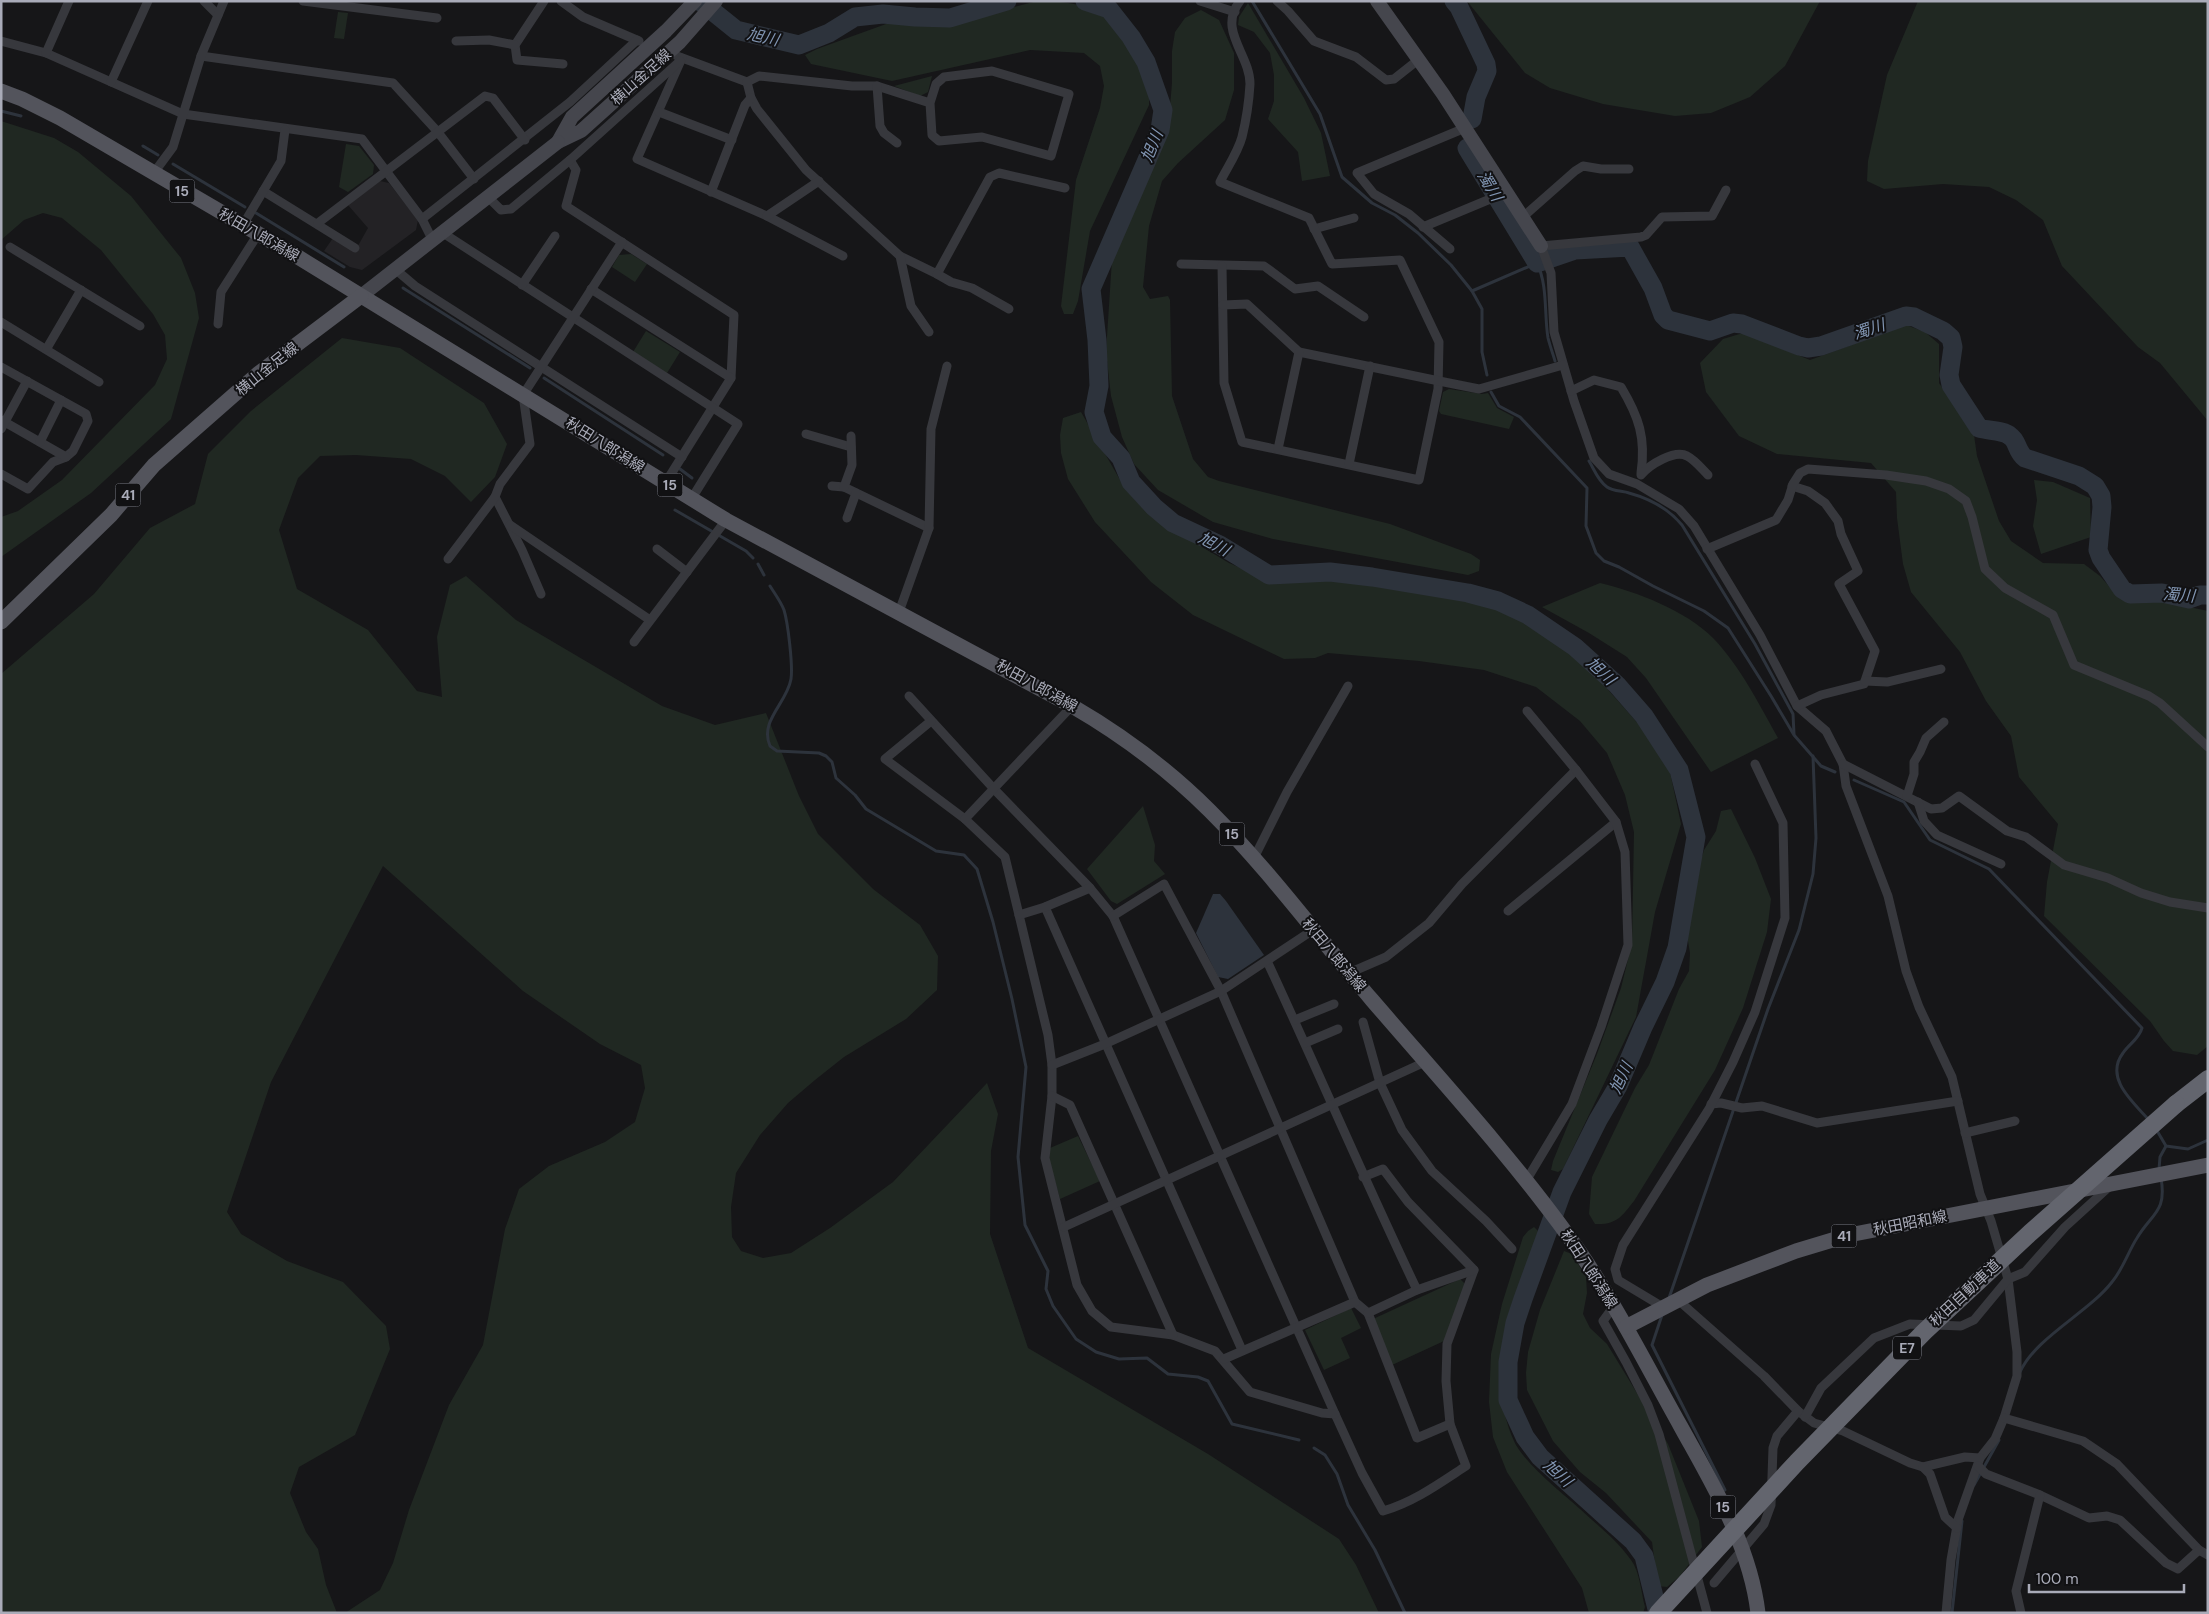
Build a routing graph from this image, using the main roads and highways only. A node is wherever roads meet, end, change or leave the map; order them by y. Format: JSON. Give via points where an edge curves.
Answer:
{"nodes":[{"id":1,"x":1,"y":91,"type":"edge"},
{"id":2,"x":361,"y":296,"type":"junction"},
{"id":3,"x":1,"y":622,"type":"edge"},
{"id":4,"x":2208,"y":1079,"type":"edge"},
{"id":5,"x":2208,"y":1165,"type":"edge"},
{"id":6,"x":1626,"y":1327,"type":"junction"},
{"id":7,"x":1658,"y":1613,"type":"edge"},
{"id":8,"x":1758,"y":1613,"type":"edge"}],
"edges":[{"from":1,"to":2,"type":"main road","name":"秋田八郎潟線","number":"15","via":[[60,118]]},
{"from":2,"to":3,"type":"main road","name":"横山金足線","number":"41","via":[[260,373],[154,465],[111,515]]},
{"from":2,"to":6,"type":"main road","name":"秋田八郎潟線","number":"15","via":[[692,498],[720,529],[899,612],[1114,730],[1163,768],[1254,858],[1530,1186],[1571,1239]]},
{"from":4,"to":7,"type":"highway","name":"秋田自動車道","number":"E7","bridge":true,"via":[[2030,1233],[1924,1332],[1797,1462]]},
{"from":5,"to":6,"type":"main road","name":"秋田昭和線","number":"41","via":[[1849,1234],[1707,1285]]},
{"from":6,"to":8,"type":"main road","name":"秋田八郎潟線","number":"15","via":[[1713,1485],[1743,1548]]}]}
